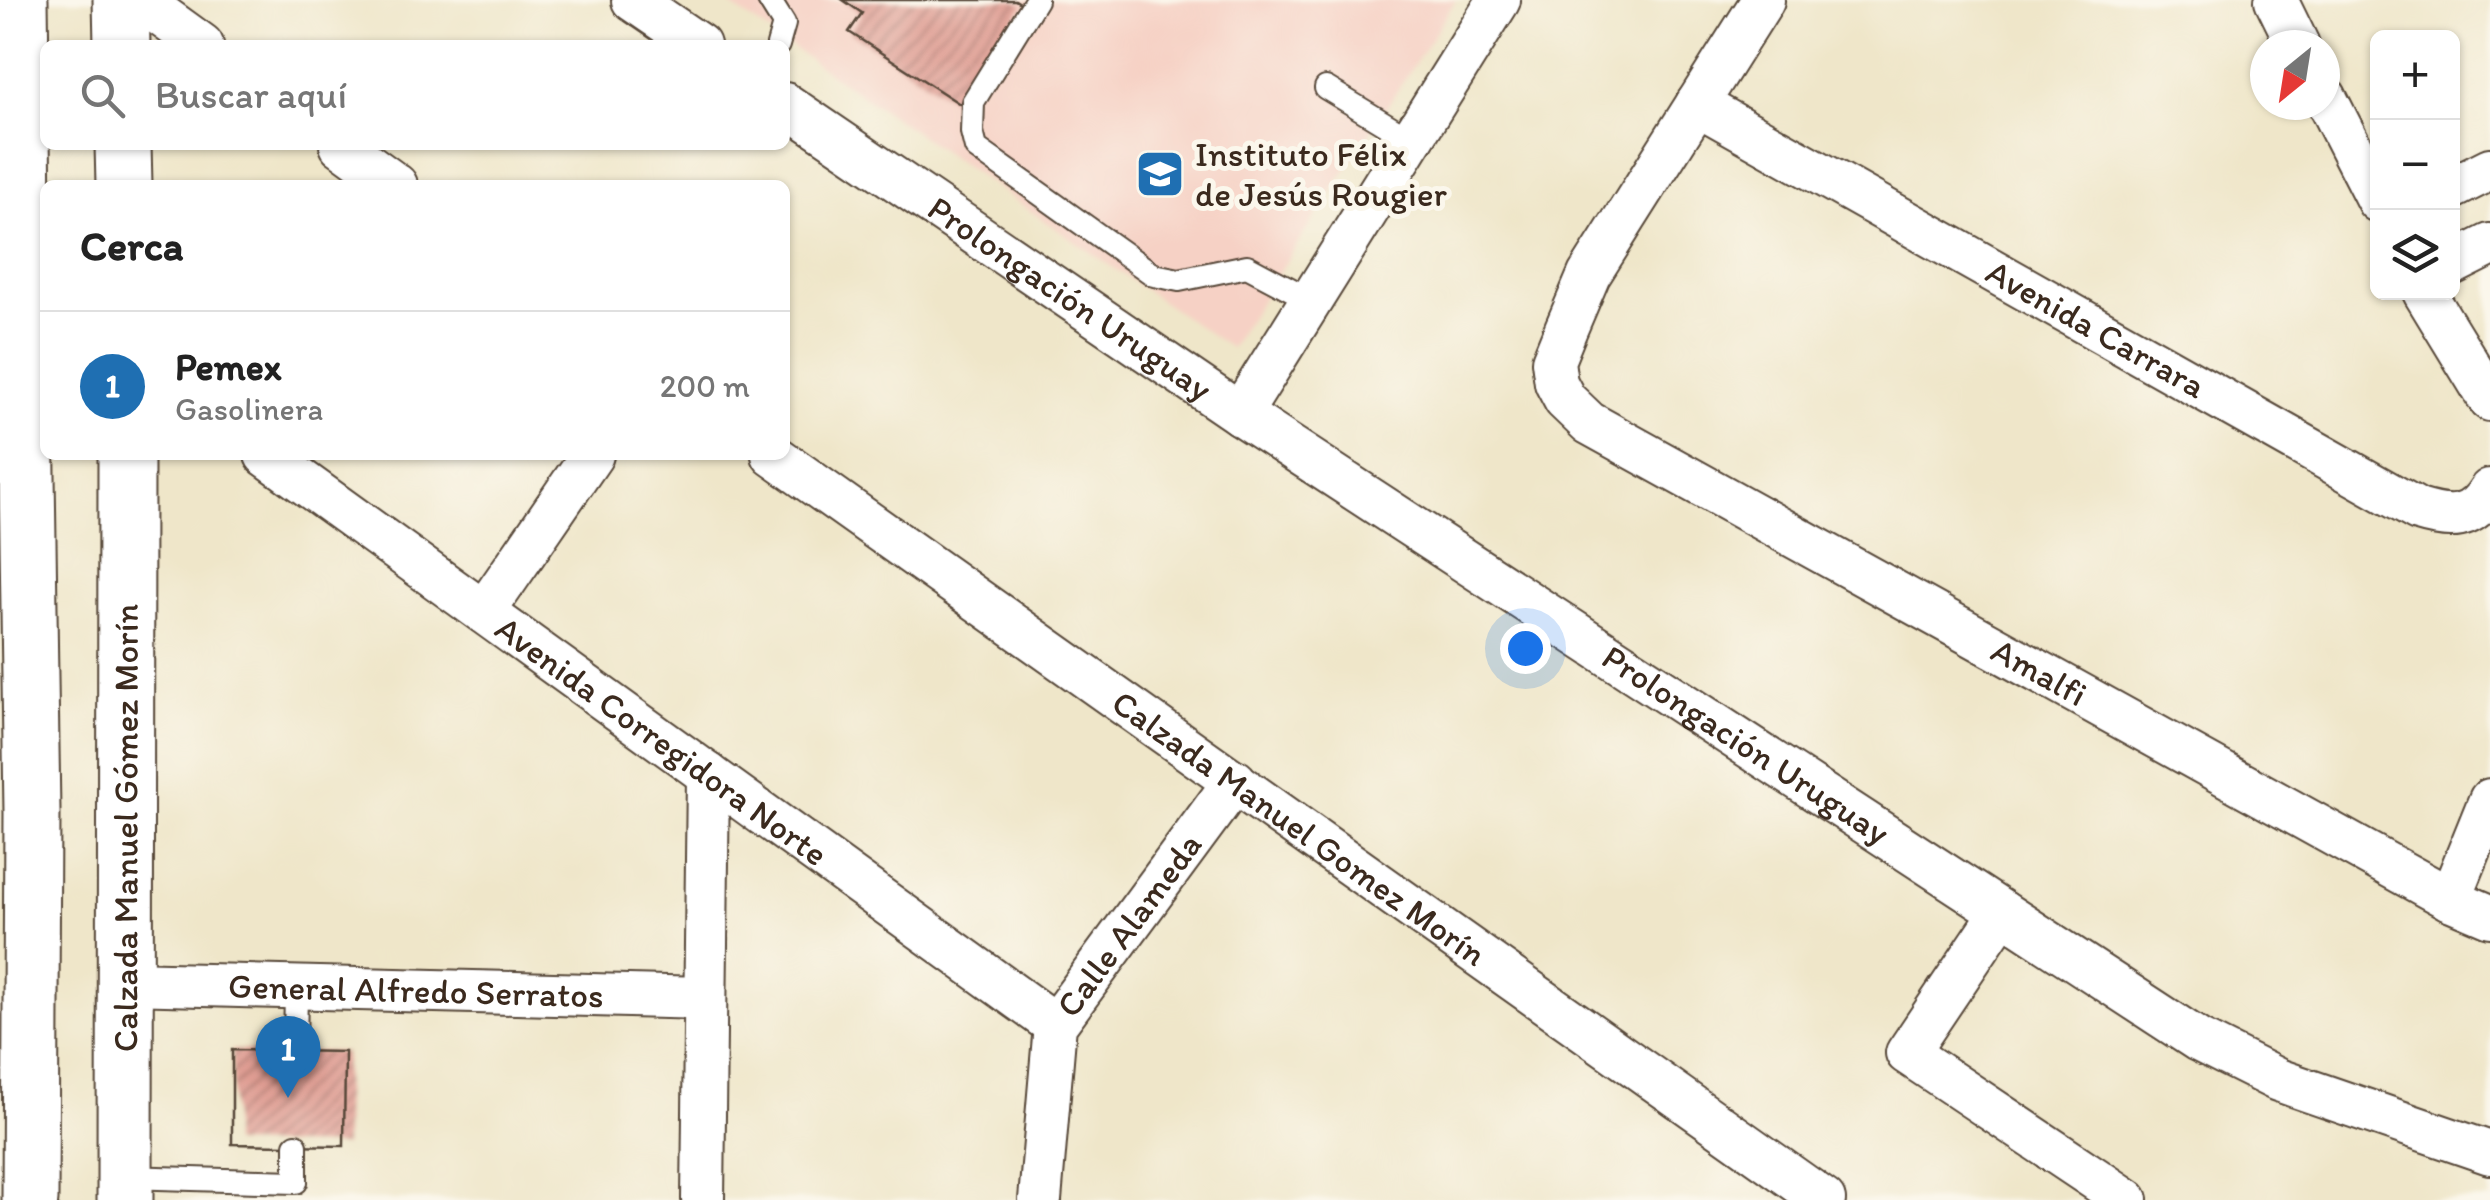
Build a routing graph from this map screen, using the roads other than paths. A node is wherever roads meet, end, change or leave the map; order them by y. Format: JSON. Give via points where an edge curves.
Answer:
{"nodes":[{"id":1,"x":20,"y":0,"type":"edge"},
{"id":2,"x":121,"y":0,"type":"edge"},
{"id":3,"x":140,"y":0,"type":"edge"},
{"id":4,"x":634,"y":0,"type":"edge"},
{"id":5,"x":769,"y":0,"type":"edge"},
{"id":6,"x":1036,"y":0,"type":"edge"},
{"id":7,"x":1500,"y":0,"type":"edge"},
{"id":8,"x":1764,"y":0,"type":"edge"},
{"id":9,"x":2276,"y":0,"type":"edge"},
{"id":10,"x":2291,"y":30,"type":"edge"},
{"id":11,"x":122,"y":40,"type":"edge"},
{"id":12,"x":195,"y":40,"type":"edge"},
{"id":13,"x":692,"y":40,"type":"edge"},
{"id":14,"x":779,"y":40,"type":"edge"},
{"id":15,"x":1326,"y":88,"type":"dead end"},
{"id":16,"x":1697,"y":104,"type":"junction"},
{"id":17,"x":790,"y":107,"type":"edge"},
{"id":18,"x":2337,"y":120,"type":"edge"},
{"id":19,"x":1412,"y":140,"type":"junction"},
{"id":20,"x":123,"y":150,"type":"edge"},
{"id":21,"x":348,"y":150,"type":"edge"},
{"id":22,"x":2490,"y":169,"type":"edge"},
{"id":23,"x":124,"y":180,"type":"edge"},
{"id":24,"x":389,"y":180,"type":"edge"},
{"id":25,"x":2370,"y":184,"type":"edge"},
{"id":26,"x":2460,"y":184,"type":"edge"},
{"id":27,"x":2490,"y":244,"type":"edge"},
{"id":28,"x":34,"y":257,"type":"edge"},
{"id":29,"x":2460,"y":260,"type":"edge"},
{"id":30,"x":1312,"y":300,"type":"junction"},
{"id":31,"x":2429,"y":300,"type":"edge"},
{"id":32,"x":12,"y":318,"type":"edge"},
{"id":33,"x":2490,"y":400,"type":"edge"},
{"id":34,"x":1240,"y":414,"type":"junction"},
{"id":35,"x":126,"y":460,"type":"edge"},
{"id":36,"x":273,"y":460,"type":"edge"},
{"id":37,"x":589,"y":460,"type":"edge"},
{"id":38,"x":779,"y":460,"type":"edge"},
{"id":39,"x":13,"y":471,"type":"edge"},
{"id":40,"x":2490,"y":490,"type":"edge"},
{"id":41,"x":484,"y":612,"type":"junction"},
{"id":42,"x":708,"y":774,"type":"junction"},
{"id":43,"x":1234,"y":782,"type":"junction"},
{"id":44,"x":2490,"y":800,"type":"edge"},
{"id":45,"x":16,"y":812,"type":"edge"},
{"id":46,"x":2450,"y":899,"type":"junction"},
{"id":47,"x":2002,"y":912,"type":"junction"},
{"id":48,"x":2490,"y":916,"type":"edge"},
{"id":49,"x":128,"y":982,"type":"junction"},
{"id":50,"x":296,"y":987,"type":"junction"},
{"id":51,"x":704,"y":998,"type":"junction"},
{"id":52,"x":1056,"y":1025,"type":"junction"},
{"id":53,"x":295,"y":1051,"type":"dead end"},
{"id":54,"x":14,"y":1138,"type":"edge"},
{"id":55,"x":296,"y":1145,"type":"dead end"},
{"id":56,"x":2490,"y":1152,"type":"edge"},
{"id":57,"x":125,"y":1188,"type":"edge"},
{"id":58,"x":30,"y":1200,"type":"edge"},
{"id":59,"x":702,"y":1200,"type":"edge"},
{"id":60,"x":1040,"y":1200,"type":"edge"},
{"id":61,"x":1824,"y":1200,"type":"edge"},
{"id":62,"x":2127,"y":1200,"type":"edge"}],
"edges":[{"from":1,"to":28,"type":"main road"},
{"from":2,"to":11,"type":"main road"},
{"from":3,"to":12,"type":"street"},
{"from":4,"to":13,"type":"street"},
{"from":5,"to":14,"type":"lane","via":[[784,24]]},
{"from":6,"to":30,"type":"lane","via":[[973,102],[976,148],[1154,275],[1180,280],[1247,266]]},
{"from":7,"to":19,"type":"street"},
{"from":8,"to":16,"type":"street"},
{"from":9,"to":10,"type":"street"},
{"from":15,"to":19,"type":"lane"},
{"from":16,"to":40,"type":"street","name":"Avenida Carrara","via":[[2418,510],[2458,518]]},
{"from":16,"to":46,"type":"street","name":"Amalfi","via":[[1589,275],[1554,361],[1565,400],[1588,423]]},
{"from":17,"to":34,"type":"street","name":"Prolongación Uruguay"},
{"from":18,"to":25,"type":"street"},
{"from":19,"to":30,"type":"street"},
{"from":20,"to":23,"type":"main road"},
{"from":21,"to":24,"type":"street"},
{"from":22,"to":26,"type":"street"},
{"from":27,"to":29,"type":"street"},
{"from":28,"to":32,"type":"main road"},
{"from":30,"to":34,"type":"street"},
{"from":31,"to":33,"type":"street"},
{"from":32,"to":39,"type":"main road"},
{"from":34,"to":47,"type":"street","name":"Prolongación Uruguay"},
{"from":35,"to":49,"type":"main road","name":"Calzada Manuel Gómez Morín"},
{"from":36,"to":41,"type":"street","name":"Avenida Corregidora Norte"},
{"from":37,"to":41,"type":"street"},
{"from":38,"to":43,"type":"street","name":"Calzada Manuel Gomez Morín"},
{"from":39,"to":45,"type":"main road"},
{"from":41,"to":42,"type":"street","name":"Avenida Corregidora Norte"},
{"from":42,"to":51,"type":"street"},
{"from":42,"to":52,"type":"street","name":"Avenida Corregidora Norte"},
{"from":43,"to":52,"type":"street","name":"Calle Alameda"},
{"from":43,"to":61,"type":"street","name":"Calzada Manuel Gomez Morín"},
{"from":44,"to":46,"type":"street"},
{"from":45,"to":54,"type":"main road"},
{"from":46,"to":48,"type":"street","name":"Amalfi"},
{"from":47,"to":56,"type":"street","name":"Prolongación Uruguay","via":[[2198,1040],[2278,1080]]},
{"from":47,"to":62,"type":"street","via":[[1907,1053]]},
{"from":49,"to":50,"type":"street","name":"General Alfredo Serratos"},
{"from":49,"to":57,"type":"main road","name":"Calzada Manuel Gómez Morín"},
{"from":50,"to":51,"type":"street","name":"General Alfredo Serratos"},
{"from":50,"to":53,"type":"lane"},
{"from":51,"to":59,"type":"street"},
{"from":52,"to":60,"type":"street","name":"Calle Alameda"},
{"from":54,"to":58,"type":"main road"},
{"from":55,"to":57,"type":"lane","via":[[296,1182]]}]}
